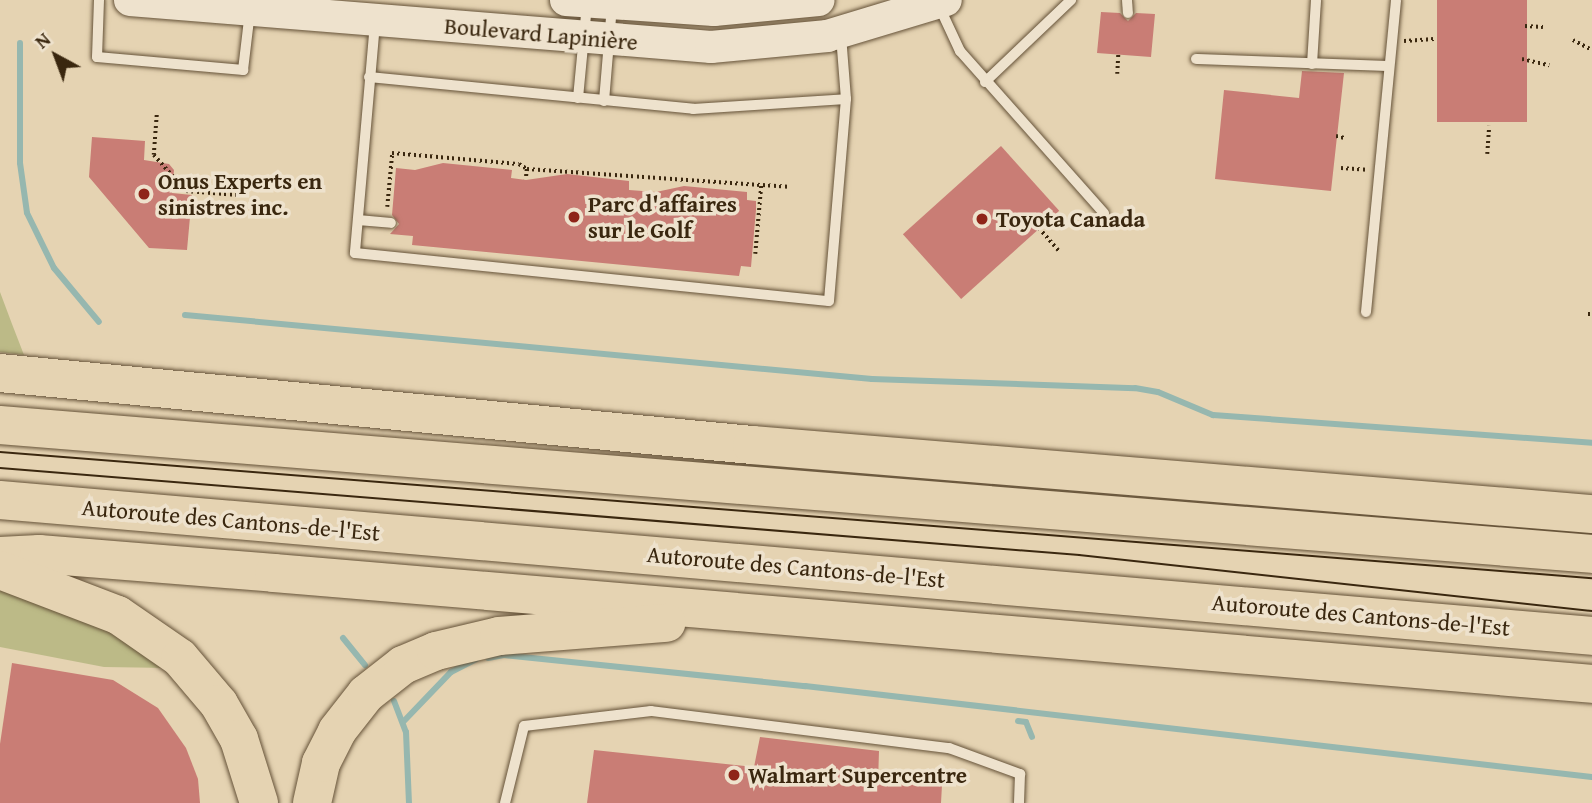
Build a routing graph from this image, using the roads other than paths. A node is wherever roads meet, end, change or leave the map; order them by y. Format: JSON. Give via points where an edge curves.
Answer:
{"nodes":[{"id":1,"x":99,"y":0,"type":"edge"},
{"id":2,"x":130,"y":0,"type":"edge"},
{"id":3,"x":819,"y":0,"type":"edge"},
{"id":4,"x":1070,"y":0,"type":"edge"},
{"id":5,"x":1127,"y":0,"type":"edge"},
{"id":6,"x":1316,"y":0,"type":"edge"},
{"id":7,"x":1396,"y":0,"type":"edge"},
{"id":8,"x":940,"y":1,"type":"edge"},
{"id":9,"x":589,"y":2,"type":"edge"},
{"id":10,"x":250,"y":10,"type":"junction"},
{"id":11,"x":1128,"y":13,"type":"dead end"},
{"id":12,"x":375,"y":20,"type":"junction"},
{"id":13,"x":841,"y":33,"type":"junction"},
{"id":14,"x":597,"y":39,"type":"junction"},
{"id":15,"x":1196,"y":59,"type":"dead end"},
{"id":16,"x":1312,"y":64,"type":"junction"},
{"id":17,"x":1389,"y":66,"type":"junction"},
{"id":18,"x":369,"y":77,"type":"junction"},
{"id":19,"x":985,"y":82,"type":"junction"},
{"id":20,"x":578,"y":98,"type":"junction"},
{"id":21,"x":846,"y":99,"type":"junction"},
{"id":22,"x":604,"y":100,"type":"junction"},
{"id":23,"x":1104,"y":213,"type":"dead end"},
{"id":24,"x":389,"y":218,"type":"road end"},
{"id":25,"x":358,"y":220,"type":"junction"},
{"id":26,"x":1366,"y":312,"type":"dead end"},
{"id":27,"x":11,"y":376,"type":"edge"},
{"id":28,"x":0,"y":425,"type":"edge"},
{"id":29,"x":0,"y":500,"type":"edge"},
{"id":30,"x":1592,"y":505,"type":"edge"},
{"id":31,"x":1519,"y":508,"type":"junction"},
{"id":32,"x":1592,"y":514,"type":"edge"},
{"id":33,"x":1592,"y":554,"type":"edge"},
{"id":34,"x":0,"y":556,"type":"edge"},
{"id":35,"x":0,"y":570,"type":"edge"},
{"id":36,"x":759,"y":613,"type":"junction"},
{"id":37,"x":1592,"y":636,"type":"edge"},
{"id":38,"x":1592,"y":684,"type":"edge"},
{"id":39,"x":259,"y":803,"type":"edge"},
{"id":40,"x":312,"y":803,"type":"edge"},
{"id":41,"x":505,"y":803,"type":"edge"},
{"id":42,"x":1019,"y":803,"type":"edge"}],
"edges":[{"from":1,"to":10,"type":"lane","via":[[97,57],[243,70]]},
{"from":2,"to":10,"type":"main road","name":"Boulevard Lapinière"},
{"from":3,"to":9,"type":"main road","name":"Boulevard Lapinière","via":[[723,10]]},
{"from":4,"to":19,"type":"lane"},
{"from":5,"to":11,"type":"lane"},
{"from":6,"to":16,"type":"lane"},
{"from":7,"to":17,"type":"lane"},
{"from":8,"to":13,"type":"main road","name":"Boulevard Lapinière"},
{"from":8,"to":19,"type":"lane","via":[[955,44]]},
{"from":9,"to":14,"type":"lane"},
{"from":9,"to":14,"type":"lane"},
{"from":10,"to":12,"type":"main road","name":"Boulevard Lapinière"},
{"from":12,"to":14,"type":"main road","name":"Boulevard Lapinière"},
{"from":12,"to":18,"type":"lane"},
{"from":13,"to":14,"type":"main road","name":"Boulevard Lapinière","via":[[750,46]]},
{"from":13,"to":21,"type":"lane"},
{"from":14,"to":20,"type":"lane"},
{"from":14,"to":22,"type":"lane"},
{"from":15,"to":16,"type":"lane"},
{"from":16,"to":17,"type":"lane"},
{"from":17,"to":26,"type":"lane"},
{"from":18,"to":20,"type":"lane"},
{"from":18,"to":25,"type":"lane"},
{"from":19,"to":23,"type":"lane","via":[[1005,98]]},
{"from":20,"to":22,"type":"lane"},
{"from":21,"to":22,"type":"lane","via":[[744,109]]},
{"from":21,"to":25,"type":"lane","via":[[829,301],[355,253]]},
{"from":24,"to":25,"type":"lane"},
{"from":27,"to":31,"type":"highway","via":[[752,445]]},
{"from":28,"to":33,"type":"highway"},
{"from":29,"to":37,"type":"highway","name":"Autoroute des Cantons-de-l'Est"},
{"from":30,"to":31,"type":"highway"},
{"from":31,"to":32,"type":"highway"},
{"from":34,"to":36,"type":"highway","via":[[39,554]]},
{"from":35,"to":39,"type":"highway","via":[[117,615],[180,658],[206,687],[239,739]]},
{"from":36,"to":38,"type":"highway"},
{"from":36,"to":40,"type":"highway","via":[[499,636],[420,657],[377,684],[346,718],[321,763]]},
{"from":41,"to":42,"type":"lane","via":[[524,726],[651,712],[949,748],[1020,774]]}]}
